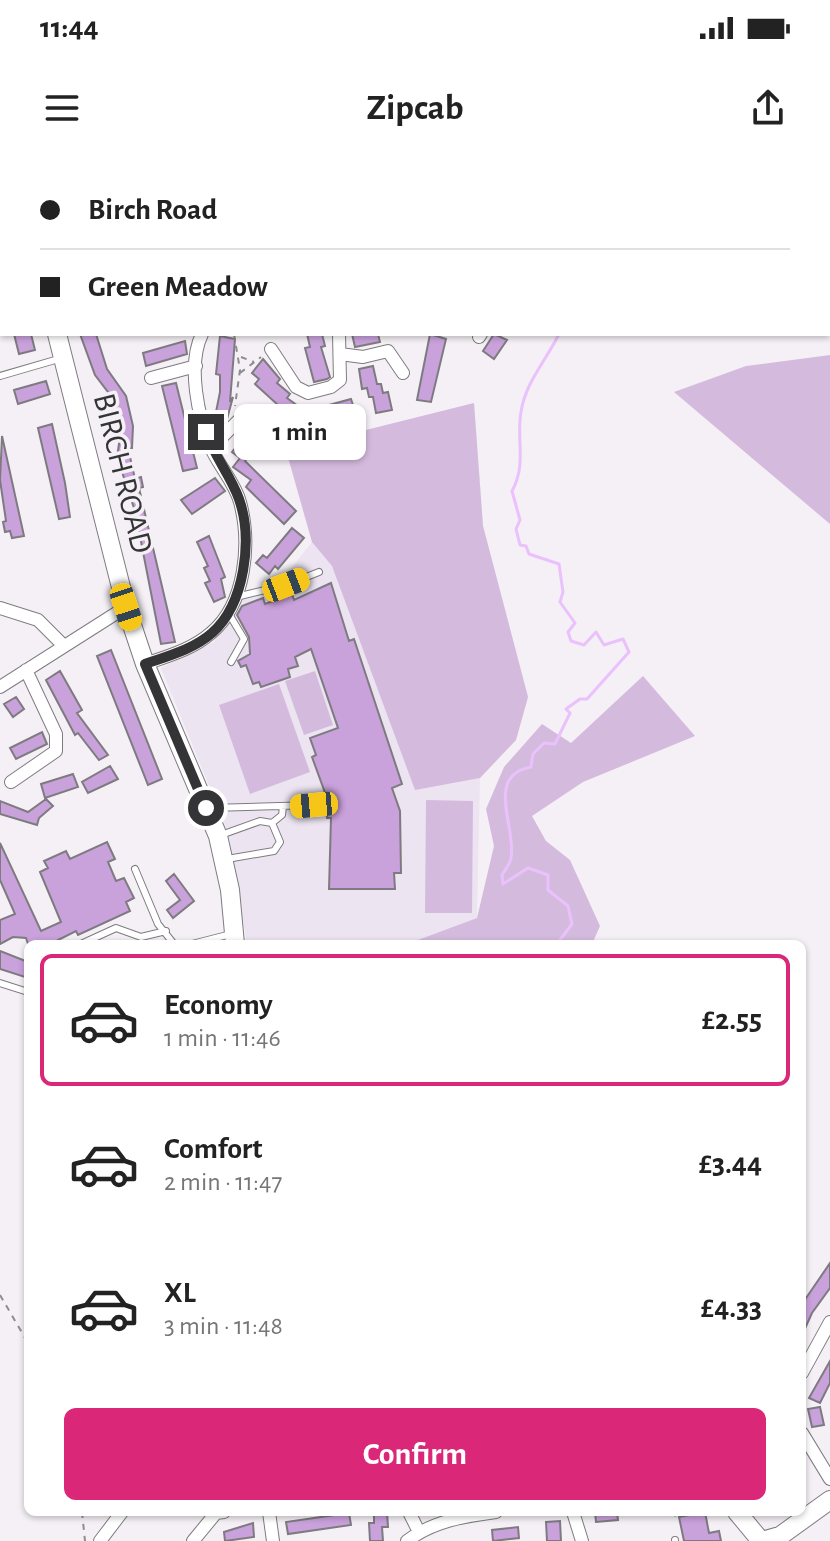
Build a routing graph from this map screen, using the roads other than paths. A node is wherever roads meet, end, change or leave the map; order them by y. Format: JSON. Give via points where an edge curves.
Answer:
{"nodes":[{"id":1,"x":58,"y":336,"type":"edge"},
{"id":2,"x":202,"y":336,"type":"edge"},
{"id":3,"x":339,"y":336,"type":"edge"},
{"id":4,"x":271,"y":349,"type":"road end"},
{"id":5,"x":340,"y":354,"type":"junction"},
{"id":6,"x":64,"y":357,"type":"junction"},
{"id":7,"x":196,"y":366,"type":"junction"},
{"id":8,"x":403,"y":373,"type":"dead end"},
{"id":9,"x":0,"y":376,"type":"edge"},
{"id":10,"x":151,"y":378,"type":"dead end"},
{"id":11,"x":261,"y":417,"type":"dead end"},
{"id":12,"x":211,"y":448,"type":"junction"},
{"id":13,"x":319,"y":572,"type":"dead end"},
{"id":14,"x":236,"y":597,"type":"junction"},
{"id":15,"x":126,"y":607,"type":"junction"},
{"id":16,"x":0,"y":608,"type":"edge"},
{"id":17,"x":229,"y":614,"type":"junction"},
{"id":18,"x":64,"y":646,"type":"junction"},
{"id":19,"x":231,"y":662,"type":"dead end"},
{"id":20,"x":145,"y":664,"type":"junction"},
{"id":21,"x":26,"y":670,"type":"junction"},
{"id":22,"x":0,"y":687,"type":"edge"},
{"id":23,"x":11,"y":782,"type":"dead end"},
{"id":24,"x":314,"y":805,"type":"dead end"},
{"id":25,"x":283,"y":807,"type":"junction"},
{"id":26,"x":206,"y":808,"type":"junction"},
{"id":27,"x":272,"y":823,"type":"junction"},
{"id":28,"x":218,"y":836,"type":"junction"},
{"id":29,"x":223,"y":860,"type":"junction"},
{"id":30,"x":135,"y":869,"type":"dead end"},
{"id":31,"x":166,"y":931,"type":"junction"},
{"id":32,"x":234,"y":939,"type":"edge"},
{"id":33,"x":90,"y":940,"type":"edge"},
{"id":34,"x":172,"y":940,"type":"edge"},
{"id":35,"x":0,"y":983,"type":"edge"},
{"id":36,"x":24,"y":991,"type":"edge"},
{"id":37,"x":830,"y":1322,"type":"edge"},
{"id":38,"x":806,"y":1366,"type":"edge"},
{"id":39,"x":806,"y":1440,"type":"edge"},
{"id":40,"x":830,"y":1479,"type":"edge"},
{"id":41,"x":830,"y":1500,"type":"edge"},
{"id":42,"x":119,"y":1516,"type":"edge"},
{"id":43,"x":213,"y":1516,"type":"edge"},
{"id":44,"x":270,"y":1516,"type":"edge"},
{"id":45,"x":411,"y":1516,"type":"edge"},
{"id":46,"x":461,"y":1516,"type":"edge"},
{"id":47,"x":574,"y":1516,"type":"edge"},
{"id":48,"x":740,"y":1516,"type":"edge"},
{"id":49,"x":419,"y":1532,"type":"junction"},
{"id":50,"x":100,"y":1541,"type":"edge"},
{"id":51,"x":193,"y":1541,"type":"edge"},
{"id":52,"x":273,"y":1541,"type":"edge"},
{"id":53,"x":407,"y":1541,"type":"edge"},
{"id":54,"x":582,"y":1541,"type":"edge"},
{"id":55,"x":762,"y":1541,"type":"edge"}],
"edges":[{"from":1,"to":6,"type":"street","name":"BIRCH ROAD"},
{"from":2,"to":7,"type":"street"},
{"from":3,"to":5,"type":"street"},
{"from":4,"to":5,"type":"street","via":[[296,387],[308,393],[340,380]]},
{"from":5,"to":8,"type":"street","via":[[363,357],[388,351]]},
{"from":6,"to":9,"type":"lane"},
{"from":6,"to":15,"type":"street","name":"BIRCH ROAD"},
{"from":7,"to":10,"type":"street"},
{"from":7,"to":12,"type":"street","via":[[200,417]]},
{"from":11,"to":12,"type":"street","via":[[248,411]]},
{"from":12,"to":14,"type":"street","via":[[240,500],[245,543]]},
{"from":13,"to":14,"type":"lane"},
{"from":14,"to":17,"type":"street"},
{"from":15,"to":18,"type":"street"},
{"from":15,"to":20,"type":"street","name":"BIRCH ROAD"},
{"from":16,"to":18,"type":"street","via":[[38,620]]},
{"from":17,"to":19,"type":"lane","via":[[244,639]]},
{"from":17,"to":20,"type":"street","via":[[195,645]]},
{"from":18,"to":21,"type":"street"},
{"from":20,"to":26,"type":"street","name":"BIRCH ROAD"},
{"from":21,"to":22,"type":"street"},
{"from":21,"to":23,"type":"street","via":[[56,734],[56,751]]},
{"from":24,"to":25,"type":"lane"},
{"from":25,"to":26,"type":"lane"},
{"from":25,"to":27,"type":"lane"},
{"from":26,"to":28,"type":"street","name":"BIRCH ROAD"},
{"from":27,"to":28,"type":"lane","via":[[260,821]]},
{"from":27,"to":29,"type":"lane","via":[[280,842],[274,851]]},
{"from":28,"to":29,"type":"street","name":"BIRCH ROAD"},
{"from":29,"to":32,"type":"street","name":"BIRCH ROAD"},
{"from":30,"to":31,"type":"lane","via":[[158,924]]},
{"from":31,"to":33,"type":"lane","via":[[141,937],[116,928]]},
{"from":31,"to":34,"type":"lane"},
{"from":35,"to":36,"type":"lane"},
{"from":37,"to":38,"type":"street"},
{"from":39,"to":40,"type":"street"},
{"from":41,"to":55,"type":"street","via":[[780,1536]]},
{"from":42,"to":50,"type":"street"},
{"from":43,"to":51,"type":"street"},
{"from":44,"to":52,"type":"street"},
{"from":45,"to":49,"type":"street"},
{"from":46,"to":49,"type":"street"},
{"from":47,"to":54,"type":"street"},
{"from":48,"to":55,"type":"street"},
{"from":49,"to":53,"type":"street"}]}
